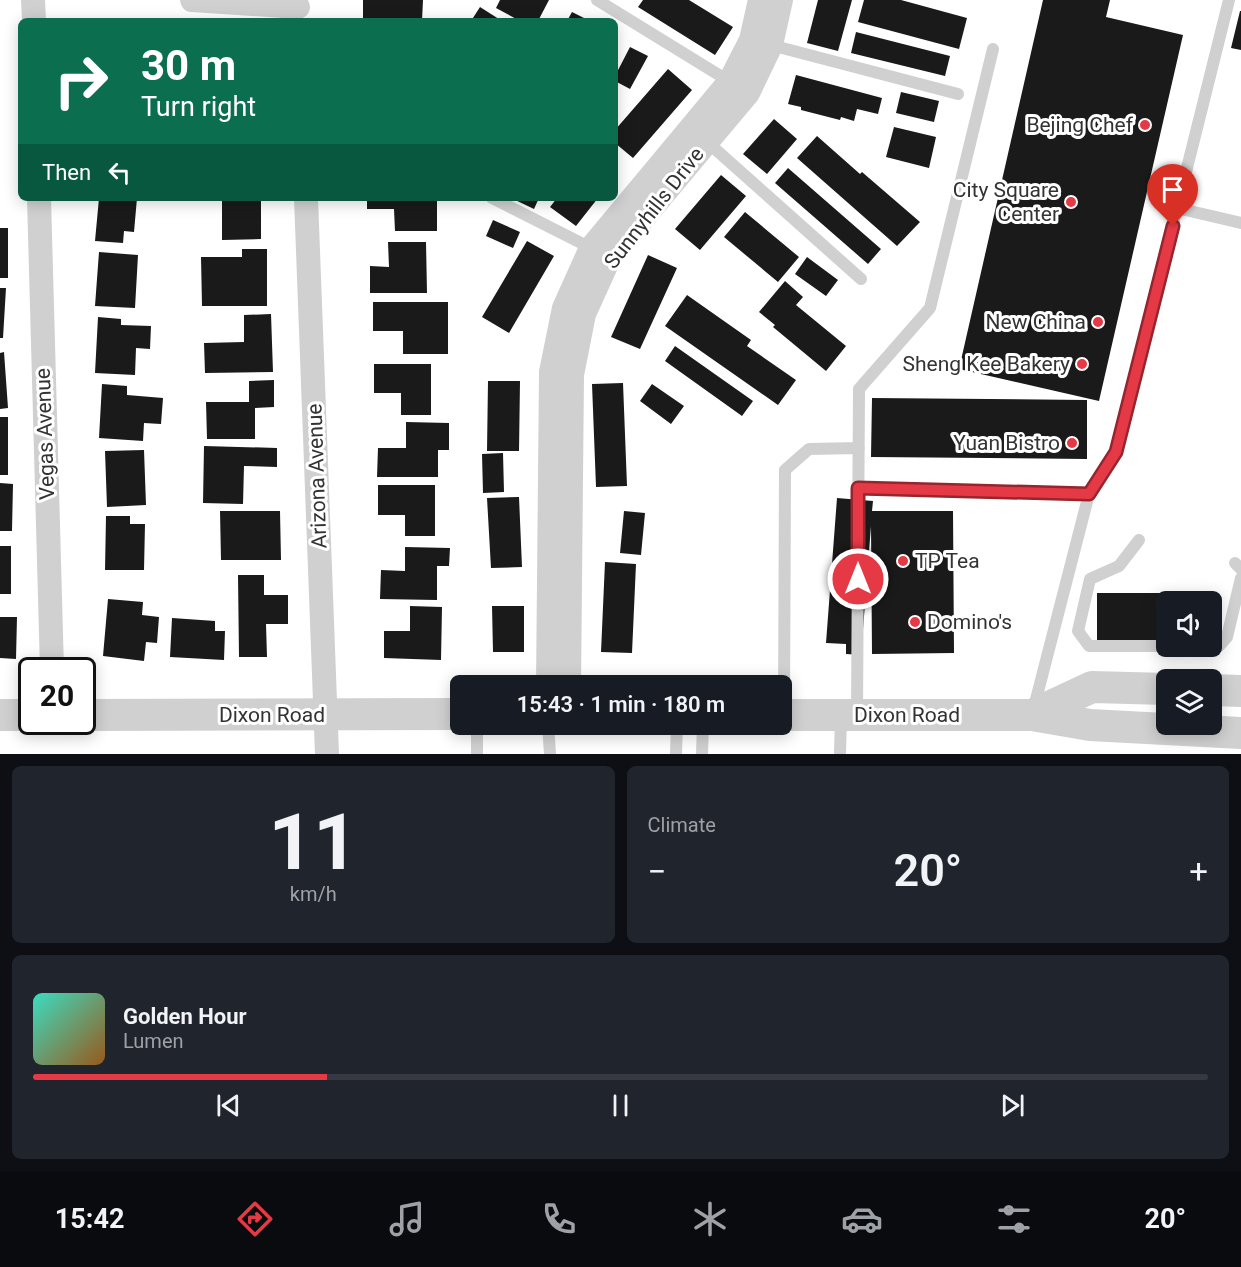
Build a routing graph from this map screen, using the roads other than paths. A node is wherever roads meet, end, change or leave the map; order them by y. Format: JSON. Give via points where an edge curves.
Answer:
{"nodes":[{"id":1,"x":33,"y":0,"type":"edge"},
{"id":2,"x":192,"y":0,"type":"edge"},
{"id":3,"x":597,"y":0,"type":"edge"},
{"id":4,"x":760,"y":0,"type":"edge"},
{"id":5,"x":781,"y":0,"type":"edge"},
{"id":6,"x":1229,"y":0,"type":"edge"},
{"id":7,"x":298,"y":9,"type":"edge"},
{"id":8,"x":34,"y":18,"type":"edge"},
{"id":9,"x":761,"y":42,"type":"junction"},
{"id":10,"x":993,"y":49,"type":"dead end"},
{"id":11,"x":739,"y":87,"type":"junction"},
{"id":12,"x":958,"y":94,"type":"dead end"},
{"id":13,"x":699,"y":135,"type":"junction"},
{"id":14,"x":39,"y":201,"type":"edge"},
{"id":15,"x":306,"y":201,"type":"edge"},
{"id":16,"x":498,"y":201,"type":"edge"},
{"id":17,"x":1177,"y":208,"type":"junction"},
{"id":18,"x":1241,"y":223,"type":"edge"},
{"id":19,"x":600,"y":253,"type":"junction"},
{"id":20,"x":861,"y":279,"type":"dead end"},
{"id":21,"x":859,"y":448,"type":"junction"},
{"id":22,"x":858,"y":488,"type":"junction"},
{"id":23,"x":1089,"y":494,"type":"junction"},
{"id":24,"x":1139,"y":540,"type":"dead end"},
{"id":25,"x":1241,"y":578,"type":"edge"},
{"id":26,"x":1222,"y":642,"type":"edge"},
{"id":27,"x":1156,"y":646,"type":"edge"},
{"id":28,"x":52,"y":657,"type":"edge"},
{"id":29,"x":548,"y":675,"type":"edge"},
{"id":30,"x":569,"y":675,"type":"edge"},
{"id":31,"x":783,"y":675,"type":"edge"},
{"id":32,"x":1156,"y":689,"type":"edge"},
{"id":33,"x":1222,"y":690,"type":"edge"},
{"id":34,"x":1241,"y":691,"type":"edge"},
{"id":35,"x":450,"y":714,"type":"edge"},
{"id":36,"x":0,"y":715,"type":"edge"},
{"id":37,"x":18,"y":715,"type":"edge"},
{"id":38,"x":96,"y":715,"type":"edge"},
{"id":39,"x":326,"y":715,"type":"junction"},
{"id":40,"x":792,"y":715,"type":"edge"},
{"id":41,"x":849,"y":715,"type":"junction"},
{"id":42,"x":1032,"y":715,"type":"junction"},
{"id":43,"x":1241,"y":733,"type":"edge"},
{"id":44,"x":477,"y":735,"type":"edge"},
{"id":45,"x":549,"y":735,"type":"edge"},
{"id":46,"x":677,"y":735,"type":"edge"},
{"id":47,"x":703,"y":735,"type":"edge"},
{"id":48,"x":327,"y":754,"type":"edge"},
{"id":49,"x":477,"y":754,"type":"edge"},
{"id":50,"x":550,"y":754,"type":"edge"},
{"id":51,"x":676,"y":754,"type":"edge"},
{"id":52,"x":702,"y":754,"type":"edge"},
{"id":53,"x":840,"y":754,"type":"edge"}],
"edges":[{"from":1,"to":8,"type":"street"},
{"from":2,"to":7,"type":"street"},
{"from":3,"to":11,"type":"lane"},
{"from":4,"to":9,"type":"street","name":"Sunnyhills Drive"},
{"from":5,"to":9,"type":"street","name":"Sunnyhills Drive"},
{"from":6,"to":17,"type":"lane"},
{"from":9,"to":11,"type":"street","name":"Sunnyhills Drive"},
{"from":9,"to":12,"type":"lane"},
{"from":10,"to":21,"type":"lane","via":[[930,308],[860,389]]},
{"from":11,"to":13,"type":"street","name":"Sunnyhills Drive"},
{"from":13,"to":19,"type":"street","name":"Sunnyhills Drive"},
{"from":13,"to":20,"type":"lane"},
{"from":14,"to":28,"type":"street","name":"Vegas Avenue"},
{"from":15,"to":39,"type":"street","name":"Arizona Avenue"},
{"from":16,"to":19,"type":"lane"},
{"from":17,"to":18,"type":"lane"},
{"from":17,"to":23,"type":"lane","via":[[1116,452]]},
{"from":19,"to":29,"type":"street","name":"Sunnyhills Drive","via":[[564,308],[551,372]]},
{"from":19,"to":30,"type":"street","name":"Sunnyhills Drive","via":[[572,375]]},
{"from":21,"to":22,"type":"lane"},
{"from":21,"to":31,"type":"lane","via":[[809,448],[784,470]]},
{"from":22,"to":23,"type":"lane"},
{"from":22,"to":41,"type":"lane"},
{"from":23,"to":42,"type":"lane"},
{"from":24,"to":27,"type":"lane","via":[[1119,566],[1090,579],[1078,631],[1089,646]]},
{"from":25,"to":26,"type":"lane","via":[[1227,637]]},
{"from":32,"to":42,"type":"street","name":"Dixon Road","via":[[1092,687]]},
{"from":33,"to":34,"type":"street"},
{"from":35,"to":39,"type":"street","name":"Dixon Road"},
{"from":36,"to":37,"type":"street"},
{"from":38,"to":39,"type":"street","name":"Dixon Road"},
{"from":39,"to":48,"type":"street","name":"Arizona Avenue"},
{"from":40,"to":41,"type":"street","name":"Dixon Road"},
{"from":41,"to":42,"type":"street","name":"Dixon Road"},
{"from":41,"to":53,"type":"lane"},
{"from":42,"to":43,"type":"street","name":"Dixon Road","via":[[1090,725]]},
{"from":44,"to":49,"type":"lane"},
{"from":45,"to":50,"type":"lane"},
{"from":46,"to":51,"type":"lane"},
{"from":47,"to":52,"type":"lane"}]}
